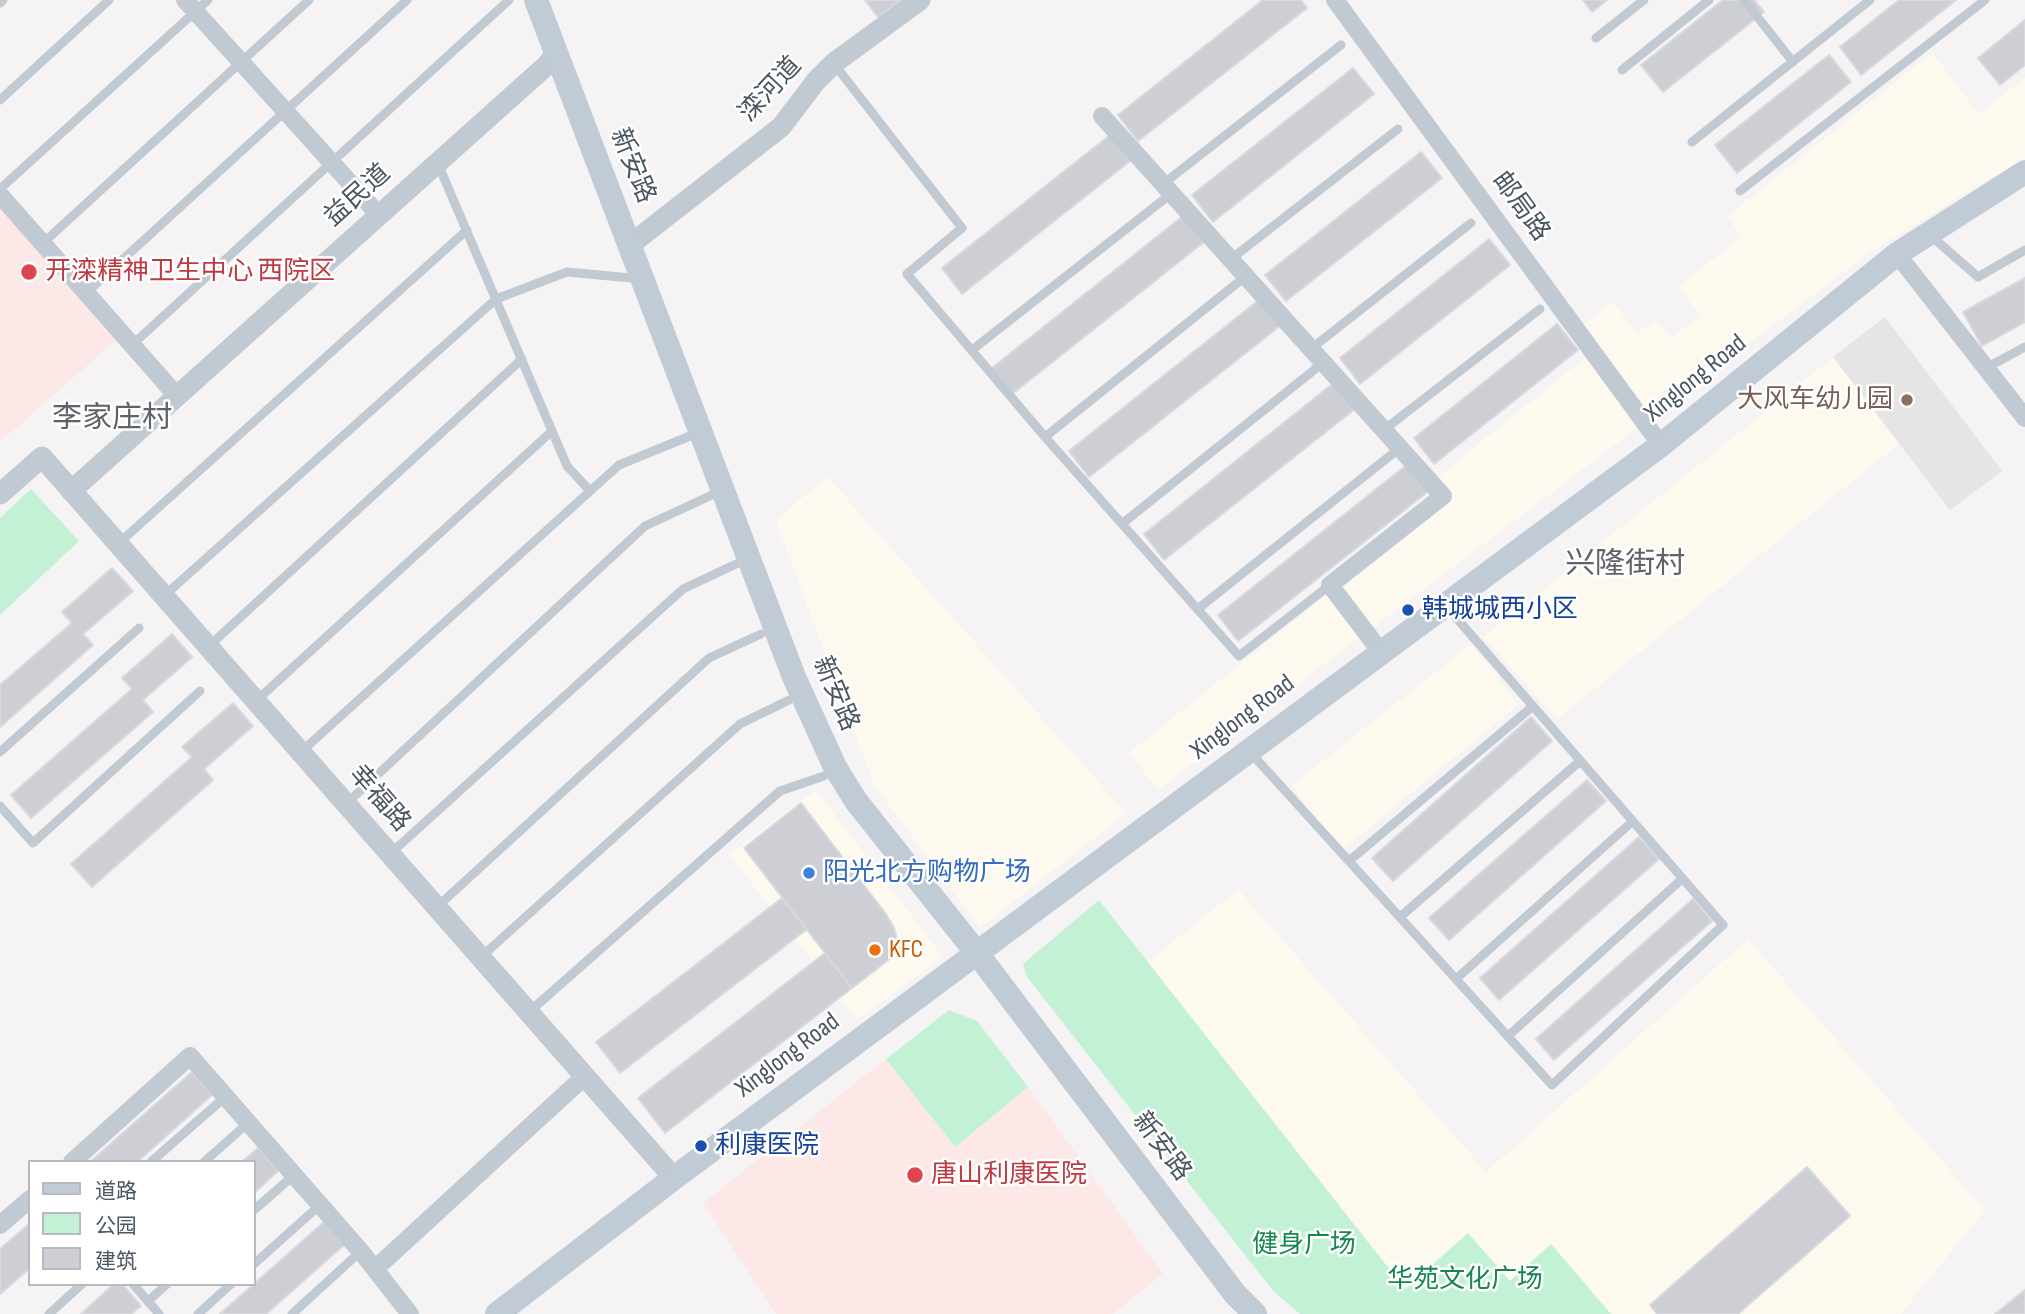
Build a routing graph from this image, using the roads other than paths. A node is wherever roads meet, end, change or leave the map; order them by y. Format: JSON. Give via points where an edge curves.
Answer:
{"nodes":[{"id":1,"x":109,"y":0,"type":"edge"},
{"id":2,"x":309,"y":0,"type":"edge"},
{"id":3,"x":407,"y":0,"type":"edge"},
{"id":4,"x":509,"y":0,"type":"edge"},
{"id":5,"x":524,"y":0,"type":"edge"},
{"id":6,"x":536,"y":0,"type":"edge"},
{"id":7,"x":920,"y":0,"type":"edge"},
{"id":8,"x":1335,"y":0,"type":"edge"},
{"id":9,"x":1644,"y":0,"type":"edge"},
{"id":10,"x":1709,"y":0,"type":"edge"},
{"id":11,"x":1744,"y":0,"type":"edge"},
{"id":12,"x":1870,"y":0,"type":"edge"},
{"id":13,"x":1985,"y":0,"type":"edge"},
{"id":14,"x":196,"y":4,"type":"edge"},
{"id":15,"x":1596,"y":38,"type":"dead end"},
{"id":16,"x":1341,"y":46,"type":"dead end"},
{"id":17,"x":552,"y":59,"type":"junction"},
{"id":18,"x":1793,"y":62,"type":"junction"},
{"id":19,"x":242,"y":63,"type":"junction"},
{"id":20,"x":834,"y":63,"type":"junction"},
{"id":21,"x":1622,"y":70,"type":"dead end"},
{"id":22,"x":0,"y":100,"type":"edge"},
{"id":23,"x":286,"y":112,"type":"junction"},
{"id":24,"x":1102,"y":116,"type":"dead end"},
{"id":25,"x":1398,"y":129,"type":"dead end"},
{"id":26,"x":1692,"y":142,"type":"dead end"},
{"id":27,"x":438,"y":162,"type":"junction"},
{"id":28,"x":333,"y":164,"type":"junction"},
{"id":29,"x":2025,"y":172,"type":"edge"},
{"id":30,"x":0,"y":189,"type":"edge"},
{"id":31,"x":1167,"y":189,"type":"junction"},
{"id":32,"x":1740,"y":191,"type":"dead end"},
{"id":33,"x":0,"y":195,"type":"edge"},
{"id":34,"x":379,"y":215,"type":"junction"},
{"id":35,"x":1471,"y":223,"type":"dead end"},
{"id":36,"x":467,"y":230,"type":"junction"},
{"id":37,"x":1929,"y":233,"type":"junction"},
{"id":38,"x":43,"y":243,"type":"junction"},
{"id":39,"x":631,"y":244,"type":"junction"},
{"id":40,"x":2025,"y":250,"type":"edge"},
{"id":41,"x":1897,"y":254,"type":"junction"},
{"id":42,"x":1231,"y":259,"type":"junction"},
{"id":43,"x":1246,"y":276,"type":"junction"},
{"id":44,"x":631,"y":278,"type":"junction"},
{"id":45,"x":86,"y":293,"type":"junction"},
{"id":46,"x":496,"y":299,"type":"junction"},
{"id":47,"x":1539,"y":309,"type":"dead end"},
{"id":48,"x":132,"y":345,"type":"junction"},
{"id":49,"x":2025,"y":346,"type":"edge"},
{"id":50,"x":972,"y":350,"type":"junction"},
{"id":51,"x":1318,"y":355,"type":"junction"},
{"id":52,"x":522,"y":359,"type":"junction"},
{"id":53,"x":1986,"y":368,"type":"junction"},
{"id":54,"x":177,"y":396,"type":"junction"},
{"id":55,"x":2025,"y":418,"type":"edge"},
{"id":56,"x":1385,"y":429,"type":"junction"},
{"id":57,"x":552,"y":431,"type":"junction"},
{"id":58,"x":690,"y":436,"type":"junction"},
{"id":59,"x":1045,"y":437,"type":"junction"},
{"id":60,"x":1661,"y":445,"type":"junction"},
{"id":61,"x":1401,"y":447,"type":"junction"},
{"id":62,"x":72,"y":491,"type":"junction"},
{"id":63,"x":590,"y":491,"type":"junction"},
{"id":64,"x":0,"y":494,"type":"edge"},
{"id":65,"x":712,"y":495,"type":"junction"},
{"id":66,"x":1123,"y":523,"type":"junction"},
{"id":67,"x":118,"y":544,"type":"junction"},
{"id":68,"x":736,"y":564,"type":"junction"},
{"id":69,"x":1330,"y":585,"type":"junction"},
{"id":70,"x":163,"y":596,"type":"junction"},
{"id":71,"x":1445,"y":605,"type":"junction"},
{"id":72,"x":1199,"y":608,"type":"junction"},
{"id":73,"x":139,"y":628,"type":"dead end"},
{"id":74,"x":761,"y":634,"type":"junction"},
{"id":75,"x":208,"y":647,"type":"junction"},
{"id":76,"x":1381,"y":652,"type":"junction"},
{"id":77,"x":200,"y":691,"type":"dead end"},
{"id":78,"x":789,"y":700,"type":"junction"},
{"id":79,"x":256,"y":701,"type":"junction"},
{"id":80,"x":1533,"y":706,"type":"junction"},
{"id":81,"x":1249,"y":751,"type":"junction"},
{"id":82,"x":0,"y":752,"type":"edge"},
{"id":83,"x":300,"y":752,"type":"junction"},
{"id":84,"x":1580,"y":761,"type":"junction"},
{"id":85,"x":824,"y":776,"type":"junction"},
{"id":86,"x":346,"y":804,"type":"junction"},
{"id":87,"x":0,"y":806,"type":"edge"},
{"id":88,"x":1633,"y":821,"type":"junction"},
{"id":89,"x":390,"y":854,"type":"junction"},
{"id":90,"x":1349,"y":861,"type":"junction"},
{"id":91,"x":1682,"y":879,"type":"junction"},
{"id":92,"x":436,"y":907,"type":"junction"},
{"id":93,"x":1400,"y":917,"type":"junction"},
{"id":94,"x":972,"y":956,"type":"junction"},
{"id":95,"x":481,"y":957,"type":"junction"},
{"id":96,"x":1455,"y":979,"type":"junction"},
{"id":97,"x":529,"y":1012,"type":"junction"},
{"id":98,"x":1507,"y":1036,"type":"junction"},
{"id":99,"x":585,"y":1076,"type":"junction"},
{"id":100,"x":225,"y":1097,"type":"junction"},
{"id":101,"x":248,"y":1123,"type":"junction"},
{"id":102,"x":74,"y":1160,"type":"edge"},
{"id":103,"x":153,"y":1160,"type":"edge"},
{"id":104,"x":206,"y":1160,"type":"edge"},
{"id":105,"x":294,"y":1175,"type":"junction"},
{"id":106,"x":674,"y":1178,"type":"junction"},
{"id":107,"x":28,"y":1201,"type":"edge"},
{"id":108,"x":320,"y":1205,"type":"junction"},
{"id":109,"x":256,"y":1208,"type":"edge"},
{"id":110,"x":0,"y":1225,"type":"edge"},
{"id":111,"x":361,"y":1251,"type":"junction"},
{"id":112,"x":256,"y":1262,"type":"edge"},
{"id":113,"x":375,"y":1269,"type":"junction"},
{"id":114,"x":80,"y":1286,"type":"edge"},
{"id":115,"x":135,"y":1286,"type":"edge"},
{"id":116,"x":165,"y":1286,"type":"edge"},
{"id":117,"x":229,"y":1286,"type":"edge"},
{"id":118,"x":148,"y":1301,"type":"junction"},
{"id":119,"x":49,"y":1314,"type":"edge"},
{"id":120,"x":159,"y":1314,"type":"edge"},
{"id":121,"x":198,"y":1314,"type":"edge"},
{"id":122,"x":292,"y":1314,"type":"edge"},
{"id":123,"x":410,"y":1314,"type":"edge"},
{"id":124,"x":498,"y":1314,"type":"edge"},
{"id":125,"x":1238,"y":1314,"type":"edge"},
{"id":126,"x":1255,"y":1314,"type":"edge"}],
"edges":[{"from":1,"to":22,"type":"lane"},
{"from":2,"to":19,"type":"lane"},
{"from":3,"to":23,"type":"lane"},
{"from":4,"to":28,"type":"lane"},
{"from":5,"to":17,"type":"main road","name":"新安路"},
{"from":6,"to":17,"type":"main road","name":"新安路"},
{"from":7,"to":20,"type":"street","name":"滦河道"},
{"from":8,"to":60,"type":"street","name":"邮局路"},
{"from":9,"to":15,"type":"lane"},
{"from":10,"to":21,"type":"lane"},
{"from":11,"to":18,"type":"lane"},
{"from":12,"to":18,"type":"lane"},
{"from":13,"to":32,"type":"lane"},
{"from":14,"to":19,"type":"street"},
{"from":14,"to":30,"type":"lane"},
{"from":16,"to":31,"type":"lane"},
{"from":17,"to":27,"type":"street","name":"益民道"},
{"from":17,"to":39,"type":"main road","name":"新安路"},
{"from":17,"to":44,"type":"main road","name":"新安路"},
{"from":18,"to":26,"type":"lane"},
{"from":19,"to":23,"type":"street"},
{"from":19,"to":38,"type":"lane"},
{"from":20,"to":39,"type":"street","name":"滦河道","via":[[781,127]]},
{"from":20,"to":50,"type":"lane","via":[[962,228],[907,274]]},
{"from":23,"to":28,"type":"street"},
{"from":23,"to":45,"type":"lane"},
{"from":24,"to":31,"type":"street"},
{"from":25,"to":42,"type":"lane"},
{"from":27,"to":34,"type":"street","name":"益民道"},
{"from":27,"to":36,"type":"lane"},
{"from":28,"to":34,"type":"street"},
{"from":28,"to":48,"type":"lane"},
{"from":29,"to":37,"type":"main road","name":"Xinglong Road"},
{"from":31,"to":42,"type":"street"},
{"from":31,"to":50,"type":"lane"},
{"from":33,"to":38,"type":"street"},
{"from":34,"to":54,"type":"street","name":"益民道"},
{"from":35,"to":51,"type":"lane"},
{"from":36,"to":46,"type":"lane"},
{"from":36,"to":67,"type":"lane"},
{"from":37,"to":40,"type":"lane","via":[[1978,277]]},
{"from":37,"to":41,"type":"main road","name":"Xinglong Road"},
{"from":38,"to":45,"type":"street"},
{"from":39,"to":94,"type":"main road","name":"新安路","via":[[794,677],[835,767]]},
{"from":41,"to":53,"type":"street"},
{"from":41,"to":60,"type":"main road","name":"Xinglong Road"},
{"from":42,"to":43,"type":"street"},
{"from":43,"to":51,"type":"street"},
{"from":43,"to":59,"type":"lane"},
{"from":44,"to":46,"type":"lane","via":[[567,272]]},
{"from":44,"to":58,"type":"main road","name":"新安路"},
{"from":45,"to":48,"type":"street"},
{"from":46,"to":52,"type":"lane"},
{"from":46,"to":70,"type":"lane"},
{"from":47,"to":56,"type":"lane"},
{"from":48,"to":54,"type":"street"},
{"from":49,"to":53,"type":"lane"},
{"from":50,"to":59,"type":"lane"},
{"from":51,"to":56,"type":"street"},
{"from":51,"to":66,"type":"lane"},
{"from":52,"to":57,"type":"lane"},
{"from":52,"to":75,"type":"lane"},
{"from":53,"to":55,"type":"street"},
{"from":54,"to":62,"type":"street","name":"益民道"},
{"from":56,"to":61,"type":"street"},
{"from":57,"to":63,"type":"lane","via":[[567,466]]},
{"from":57,"to":79,"type":"lane"},
{"from":58,"to":63,"type":"lane","via":[[619,465]]},
{"from":58,"to":65,"type":"main road","name":"新安路"},
{"from":59,"to":66,"type":"lane"},
{"from":60,"to":71,"type":"main road","name":"Xinglong Road"},
{"from":61,"to":69,"type":"street","via":[[1443,496]]},
{"from":61,"to":72,"type":"lane"},
{"from":62,"to":64,"type":"street","name":"幸福路","via":[[42,457]]},
{"from":62,"to":67,"type":"street","name":"幸福路"},
{"from":63,"to":83,"type":"lane"},
{"from":65,"to":68,"type":"main road","name":"新安路"},
{"from":65,"to":86,"type":"lane","via":[[645,526]]},
{"from":66,"to":72,"type":"lane"},
{"from":67,"to":70,"type":"street","name":"幸福路"},
{"from":68,"to":74,"type":"main road","name":"新安路"},
{"from":68,"to":89,"type":"lane","via":[[683,589]]},
{"from":69,"to":72,"type":"lane","via":[[1239,656]]},
{"from":69,"to":76,"type":"street"},
{"from":70,"to":75,"type":"street","name":"幸福路"},
{"from":71,"to":76,"type":"main road","name":"Xinglong Road"},
{"from":71,"to":80,"type":"lane"},
{"from":73,"to":82,"type":"lane"},
{"from":74,"to":78,"type":"main road","name":"新安路"},
{"from":74,"to":92,"type":"lane","via":[[709,658]]},
{"from":75,"to":79,"type":"street","name":"幸福路"},
{"from":76,"to":81,"type":"main road","name":"Xinglong Road"},
{"from":77,"to":87,"type":"lane","via":[[33,843]]},
{"from":78,"to":85,"type":"main road","name":"新安路"},
{"from":78,"to":95,"type":"lane","via":[[740,724]]},
{"from":79,"to":83,"type":"street","name":"幸福路"},
{"from":80,"to":84,"type":"lane"},
{"from":80,"to":90,"type":"lane"},
{"from":81,"to":90,"type":"lane"},
{"from":81,"to":94,"type":"main road","name":"Xinglong Road"},
{"from":83,"to":86,"type":"street","name":"幸福路"},
{"from":84,"to":88,"type":"lane"},
{"from":84,"to":93,"type":"lane"},
{"from":85,"to":94,"type":"main road","name":"新安路","via":[[838,800]]},
{"from":85,"to":97,"type":"lane","via":[[780,792]]},
{"from":86,"to":89,"type":"street","name":"幸福路"},
{"from":88,"to":91,"type":"lane"},
{"from":88,"to":96,"type":"lane"},
{"from":89,"to":92,"type":"street","name":"幸福路"},
{"from":90,"to":93,"type":"lane"},
{"from":91,"to":98,"type":"lane"},
{"from":91,"to":98,"type":"lane","via":[[1723,925],[1552,1085]]},
{"from":92,"to":95,"type":"street","name":"幸福路"},
{"from":93,"to":96,"type":"lane"},
{"from":94,"to":106,"type":"main road","name":"Xinglong Road"},
{"from":94,"to":125,"type":"main road","name":"新安路"},
{"from":94,"to":126,"type":"main road","name":"新安路"},
{"from":95,"to":97,"type":"street","name":"幸福路"},
{"from":96,"to":98,"type":"lane"},
{"from":97,"to":99,"type":"street","name":"幸福路"},
{"from":99,"to":106,"type":"street","name":"幸福路"},
{"from":99,"to":113,"type":"street"},
{"from":100,"to":101,"type":"street"},
{"from":100,"to":102,"type":"street","via":[[190,1056]]},
{"from":100,"to":103,"type":"lane"},
{"from":101,"to":104,"type":"lane"},
{"from":101,"to":105,"type":"street"},
{"from":105,"to":108,"type":"street"},
{"from":105,"to":109,"type":"lane"},
{"from":106,"to":124,"type":"main road","name":"Xinglong Road"},
{"from":107,"to":110,"type":"street"},
{"from":108,"to":111,"type":"street"},
{"from":108,"to":112,"type":"lane"},
{"from":111,"to":113,"type":"street"},
{"from":111,"to":122,"type":"lane"},
{"from":113,"to":123,"type":"street"},
{"from":114,"to":119,"type":"lane"},
{"from":115,"to":118,"type":"lane"},
{"from":116,"to":118,"type":"lane"},
{"from":117,"to":121,"type":"lane"},
{"from":118,"to":120,"type":"lane"}]}
